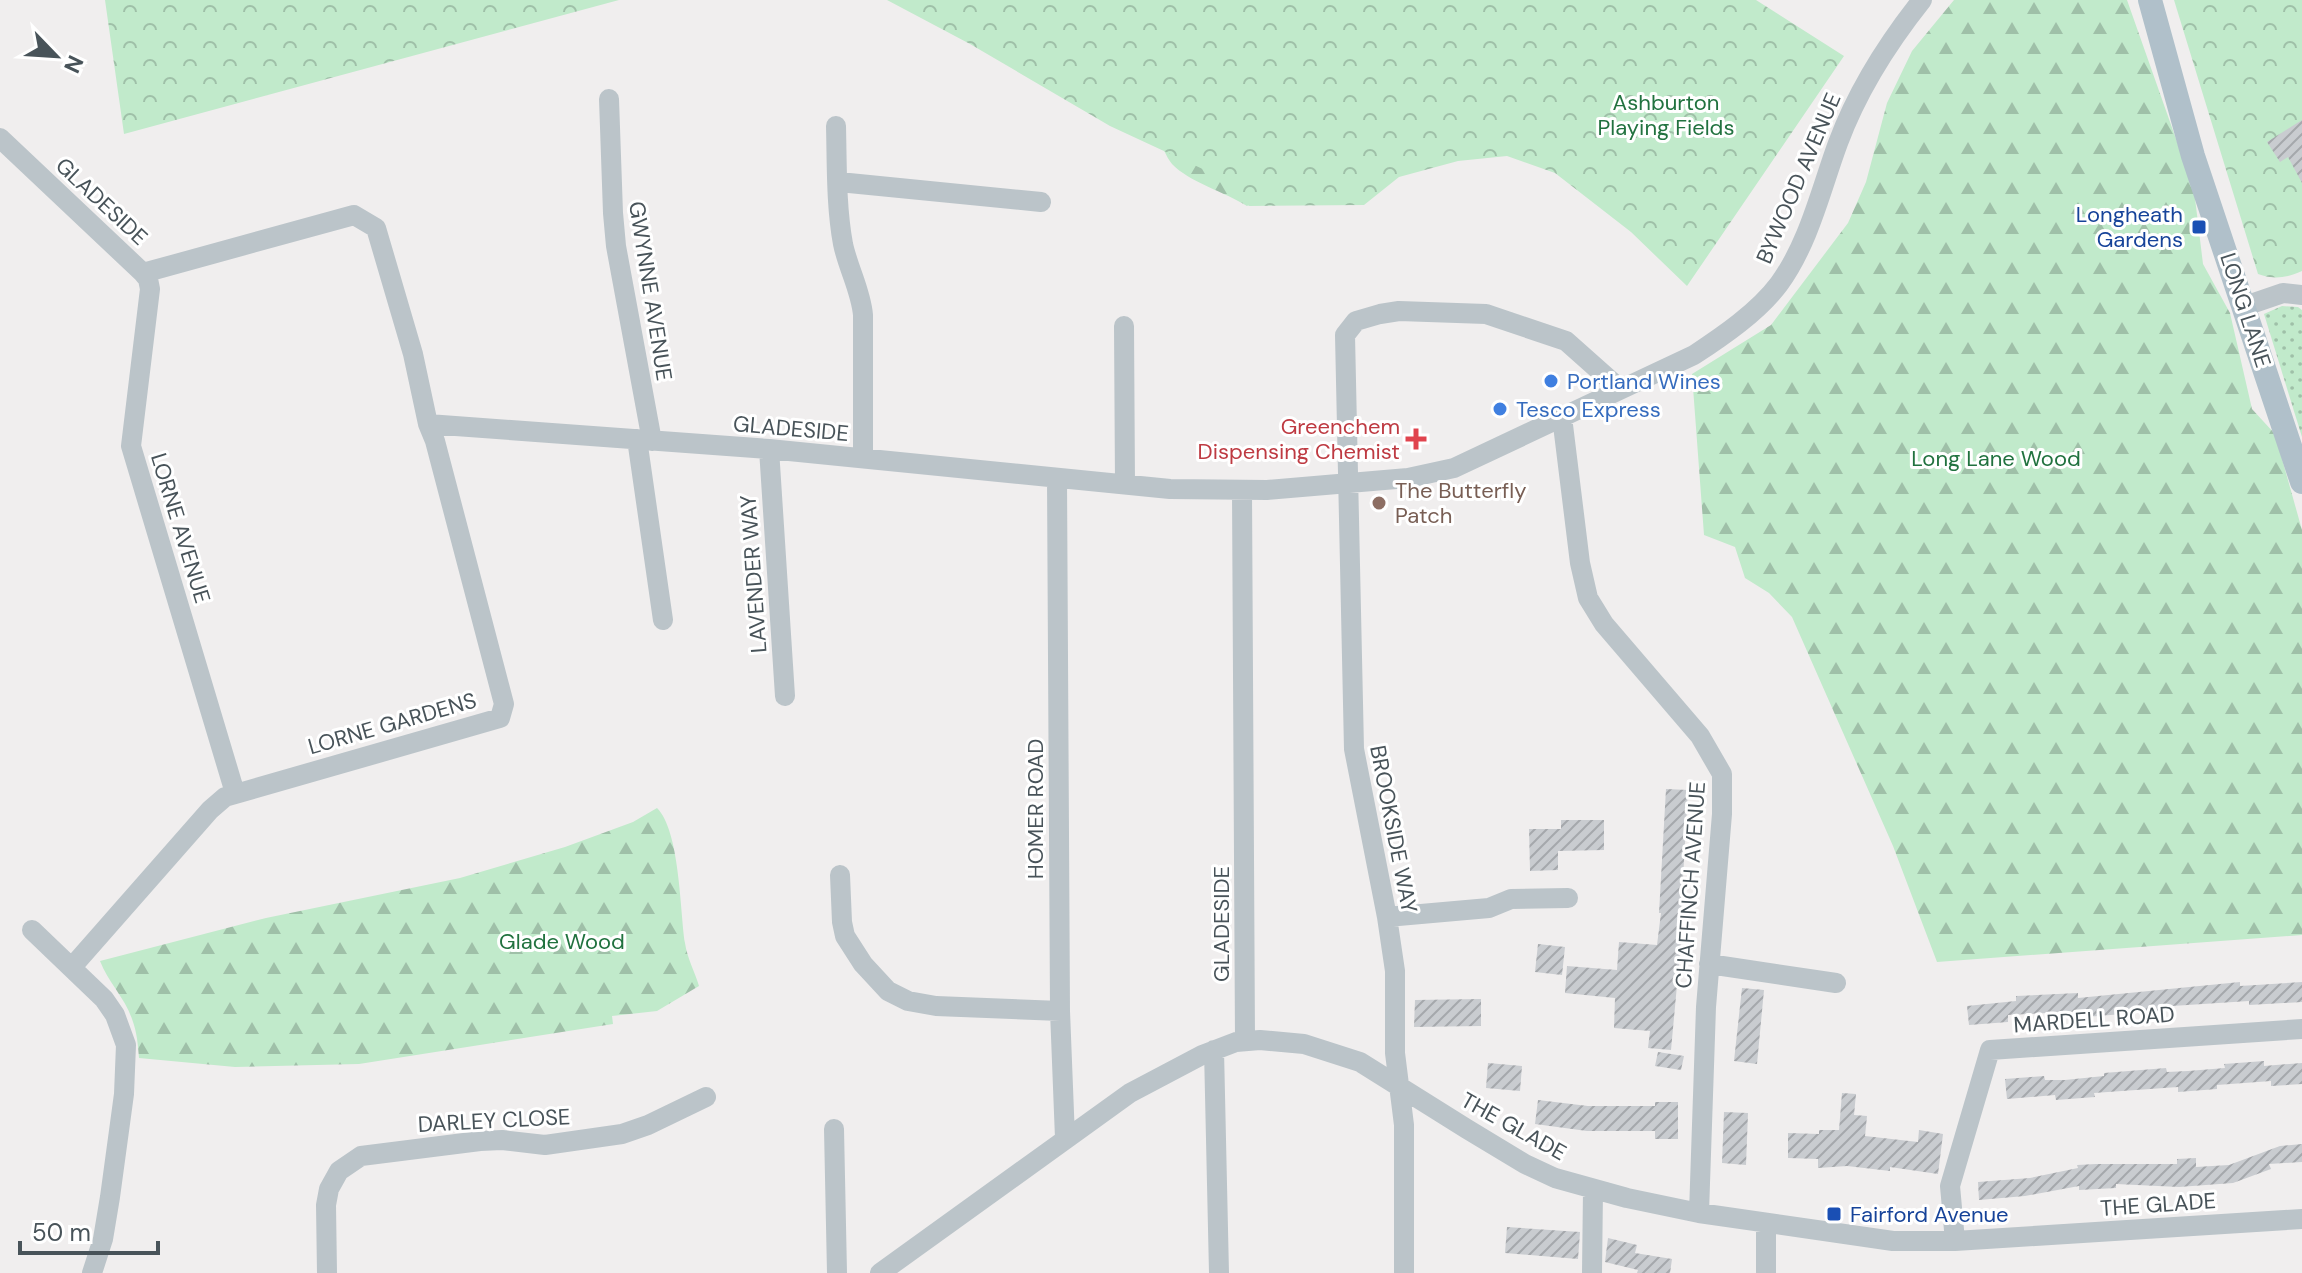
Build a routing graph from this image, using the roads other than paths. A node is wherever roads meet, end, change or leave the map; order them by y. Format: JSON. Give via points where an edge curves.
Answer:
{"nodes":[{"id":1,"x":1922,"y":0,"type":"edge"},
{"id":2,"x":2150,"y":0,"type":"edge"},
{"id":3,"x":609,"y":99,"type":"dead end"},
{"id":4,"x":836,"y":126,"type":"dead end"},
{"id":5,"x":0,"y":138,"type":"edge"},
{"id":6,"x":839,"y":182,"type":"junction"},
{"id":7,"x":1041,"y":202,"type":"dead end"},
{"id":8,"x":143,"y":273,"type":"junction"},
{"id":9,"x":2302,"y":295,"type":"edge"},
{"id":10,"x":2245,"y":306,"type":"junction"},
{"id":11,"x":1124,"y":326,"type":"dead end"},
{"id":12,"x":1620,"y":389,"type":"junction"},
{"id":13,"x":1562,"y":417,"type":"junction"},
{"id":14,"x":428,"y":424,"type":"junction"},
{"id":15,"x":644,"y":440,"type":"junction"},
{"id":16,"x":769,"y":449,"type":"junction"},
{"id":17,"x":863,"y":458,"type":"junction"},
{"id":18,"x":1057,"y":479,"type":"junction"},
{"id":19,"x":2302,"y":482,"type":"edge"},
{"id":20,"x":1348,"y":484,"type":"junction"},
{"id":21,"x":1125,"y":485,"type":"junction"},
{"id":22,"x":1242,"y":491,"type":"junction"},
{"id":23,"x":663,"y":620,"type":"dead end"},
{"id":24,"x":785,"y":696,"type":"dead end"},
{"id":25,"x":235,"y":793,"type":"junction"},
{"id":26,"x":840,"y":875,"type":"dead end"},
{"id":27,"x":1568,"y":898,"type":"dead end"},
{"id":28,"x":1387,"y":917,"type":"junction"},
{"id":29,"x":32,"y":930,"type":"dead end"},
{"id":30,"x":1709,"y":964,"type":"junction"},
{"id":31,"x":72,"y":967,"type":"junction"},
{"id":32,"x":1836,"y":983,"type":"dead end"},
{"id":33,"x":1060,"y":1011,"type":"junction"},
{"id":34,"x":2302,"y":1029,"type":"edge"},
{"id":35,"x":1245,"y":1041,"type":"junction"},
{"id":36,"x":1214,"y":1050,"type":"junction"},
{"id":37,"x":1399,"y":1086,"type":"junction"},
{"id":38,"x":706,"y":1097,"type":"dead end"},
{"id":39,"x":834,"y":1129,"type":"dead end"},
{"id":40,"x":1065,"y":1138,"type":"junction"},
{"id":41,"x":1593,"y":1190,"type":"junction"},
{"id":42,"x":1699,"y":1213,"type":"junction"},
{"id":43,"x":2302,"y":1219,"type":"edge"},
{"id":44,"x":1766,"y":1224,"type":"junction"},
{"id":45,"x":1955,"y":1241,"type":"junction"},
{"id":46,"x":92,"y":1273,"type":"edge"},
{"id":47,"x":327,"y":1273,"type":"edge"},
{"id":48,"x":837,"y":1273,"type":"edge"},
{"id":49,"x":880,"y":1273,"type":"edge"},
{"id":50,"x":1219,"y":1273,"type":"edge"},
{"id":51,"x":1404,"y":1273,"type":"edge"},
{"id":52,"x":1592,"y":1273,"type":"edge"},
{"id":53,"x":1766,"y":1273,"type":"edge"}],
"edges":[{"from":1,"to":12,"type":"street","name":"BYWOOD AVENUE","via":[[1864,83],[1803,238],[1779,284],[1707,346]]},
{"from":2,"to":10,"type":"main road","name":"LONG LANE","via":[[2193,156]]},
{"from":3,"to":15,"type":"street","name":"GWYNNE AVENUE","via":[[616,246]]},
{"from":4,"to":6,"type":"street"},
{"from":5,"to":8,"type":"street","name":"GLADESIDE"},
{"from":6,"to":7,"type":"street"},
{"from":6,"to":17,"type":"street","via":[[842,239],[863,315]]},
{"from":8,"to":14,"type":"street","name":"GLADESIDE","via":[[354,215],[376,228]]},
{"from":8,"to":25,"type":"street","name":"LORNE AVENUE","via":[[150,289],[131,446]]},
{"from":9,"to":10,"type":"street","via":[[2283,293]]},
{"from":10,"to":19,"type":"main road","name":"LONG LANE"},
{"from":11,"to":21,"type":"street"},
{"from":12,"to":13,"type":"street","name":"BYWOOD AVENUE"},
{"from":12,"to":20,"type":"street","name":"BROOKSIDE WAY","via":[[1566,341],[1486,314],[1399,311],[1366,317],[1345,335]]},
{"from":13,"to":20,"type":"street","name":"BYWOOD AVENUE","via":[[1454,468]]},
{"from":13,"to":30,"type":"street","name":"CHAFFINCH AVENUE","via":[[1588,598],[1700,736],[1722,774]]},
{"from":14,"to":15,"type":"street","name":"GLADESIDE"},
{"from":14,"to":25,"type":"street","name":"LORNE GARDENS","via":[[504,704],[500,718]]},
{"from":15,"to":16,"type":"street","name":"GLADESIDE"},
{"from":15,"to":23,"type":"street","name":"GWYNNE AVENUE"},
{"from":16,"to":17,"type":"street","name":"GLADESIDE"},
{"from":16,"to":24,"type":"street","name":"LAVENDER WAY"},
{"from":17,"to":18,"type":"street","name":"GLADESIDE"},
{"from":18,"to":21,"type":"street","name":"GLADESIDE"},
{"from":18,"to":33,"type":"street","name":"HOMER ROAD"},
{"from":20,"to":22,"type":"street","name":"BYWOOD AVENUE"},
{"from":20,"to":28,"type":"street","name":"BROOKSIDE WAY","via":[[1354,749]]},
{"from":21,"to":22,"type":"street","name":"GLADESIDE"},
{"from":22,"to":35,"type":"street","name":"GLADESIDE"},
{"from":25,"to":31,"type":"street","name":"LORNE GARDENS","via":[[218,801]]},
{"from":26,"to":33,"type":"street","via":[[842,922],[849,944],[879,984],[895,995],[936,1006]]},
{"from":27,"to":28,"type":"street","via":[[1511,899],[1489,908]]},
{"from":28,"to":37,"type":"street","name":"BROOKSIDE WAY","via":[[1395,971]]},
{"from":29,"to":31,"type":"street"},
{"from":30,"to":32,"type":"street"},
{"from":30,"to":42,"type":"street","name":"CHAFFINCH AVENUE"},
{"from":31,"to":46,"type":"street","via":[[109,1005],[126,1045],[110,1197]]},
{"from":33,"to":40,"type":"street","name":"HOMER ROAD"},
{"from":34,"to":45,"type":"street","name":"MARDELL ROAD","via":[[1990,1050],[1950,1186]]},
{"from":35,"to":36,"type":"street","name":"THE GLADE"},
{"from":35,"to":37,"type":"street","name":"THE GLADE","via":[[1281,1041],[1329,1051]]},
{"from":36,"to":40,"type":"street","name":"THE GLADE","via":[[1153,1080]]},
{"from":36,"to":50,"type":"street"},
{"from":37,"to":41,"type":"street","name":"THE GLADE","via":[[1525,1164]]},
{"from":37,"to":51,"type":"street","name":"BROOKSIDE WAY"},
{"from":38,"to":47,"type":"street","name":"DARLEY CLOSE","via":[[622,1134],[545,1145],[480,1141],[354,1160],[339,1171],[329,1189]]},
{"from":39,"to":48,"type":"street"},
{"from":40,"to":49,"type":"street","name":"THE GLADE"},
{"from":41,"to":42,"type":"street","name":"THE GLADE"},
{"from":41,"to":52,"type":"street"},
{"from":42,"to":44,"type":"street","name":"THE GLADE"},
{"from":43,"to":45,"type":"street","name":"THE GLADE"},
{"from":44,"to":45,"type":"street","name":"THE GLADE","via":[[1893,1241]]},
{"from":44,"to":53,"type":"street"}]}
